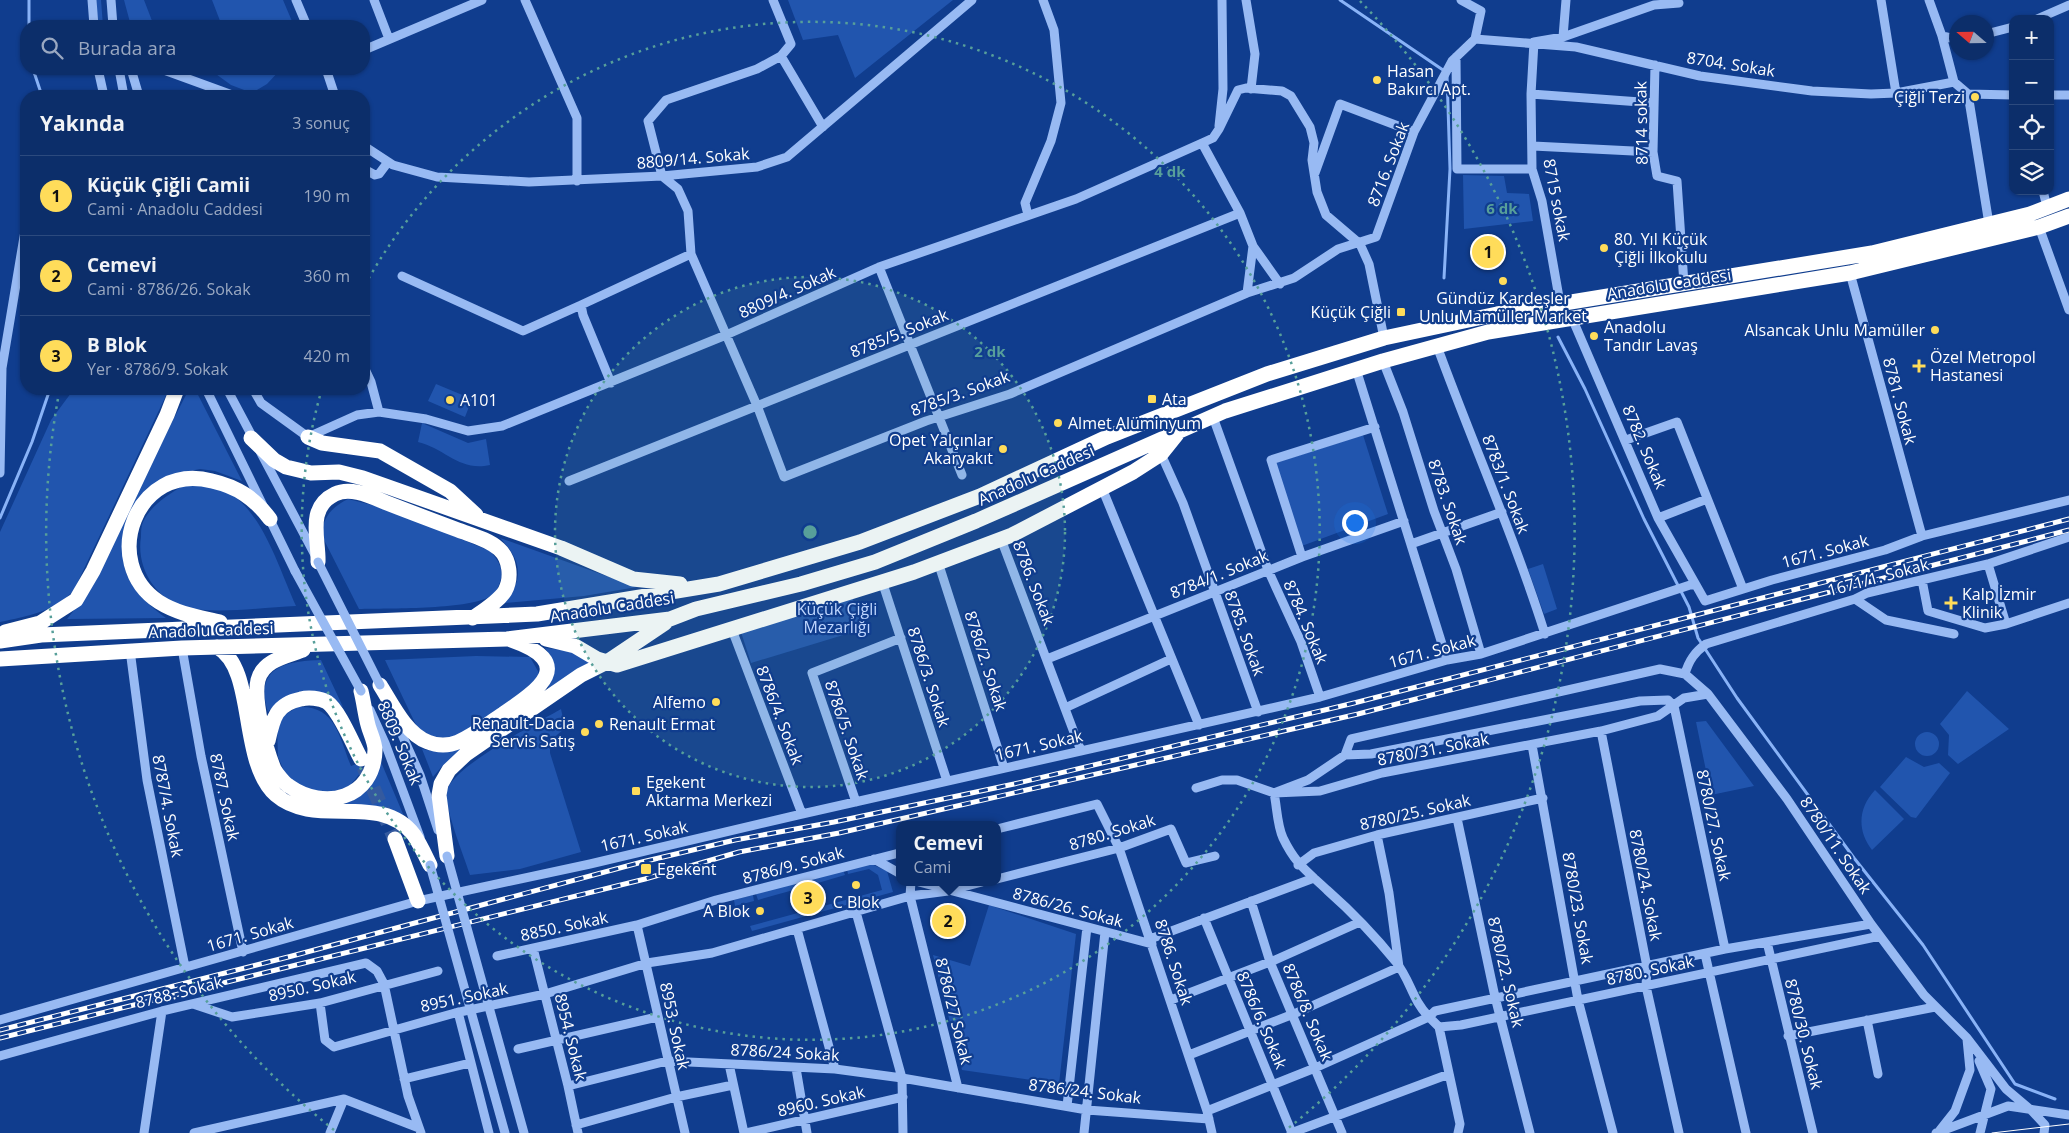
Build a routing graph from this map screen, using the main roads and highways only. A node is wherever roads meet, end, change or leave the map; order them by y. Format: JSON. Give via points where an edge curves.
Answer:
{"nodes":[{"id":1,"x":2069,"y":200,"type":"edge"},
{"id":2,"x":2069,"y":216,"type":"edge"},
{"id":3,"x":175,"y":395,"type":"edge"},
{"id":4,"x":1180,"y":431,"type":"junction"},
{"id":5,"x":308,"y":437,"type":"road end"},
{"id":6,"x":251,"y":438,"type":"road end"},
{"id":7,"x":270,"y":519,"type":"road end"},
{"id":8,"x":483,"y":521,"type":"junction"},
{"id":9,"x":318,"y":562,"type":"road end"},
{"id":10,"x":719,"y":584,"type":"junction"},
{"id":11,"x":473,"y":618,"type":"junction"},
{"id":12,"x":670,"y":619,"type":"junction"},
{"id":13,"x":236,"y":626,"type":"junction"},
{"id":14,"x":0,"y":633,"type":"edge"},
{"id":15,"x":536,"y":637,"type":"junction"},
{"id":16,"x":507,"y":639,"type":"junction"},
{"id":17,"x":0,"y":640,"type":"edge"},
{"id":18,"x":316,"y":645,"type":"junction"},
{"id":19,"x":217,"y":647,"type":"junction"},
{"id":20,"x":0,"y":658,"type":"edge"},
{"id":21,"x":607,"y":662,"type":"junction"},
{"id":22,"x":380,"y":685,"type":"road end"},
{"id":23,"x":361,"y":691,"type":"road end"},
{"id":24,"x":267,"y":744,"type":"junction"},
{"id":25,"x":361,"y":759,"type":"tunnel mouth"},
{"id":26,"x":395,"y":839,"type":"tunnel mouth"},
{"id":27,"x":447,"y":856,"type":"road end"},
{"id":28,"x":430,"y":865,"type":"road end"},
{"id":29,"x":418,"y":901,"type":"road end"}],
"edges":[{"from":1,"to":10,"type":"highway","name":"Anadolu Caddesi","via":[[1872,253],[1560,303],[1384,338],[1240,385],[1107,437],[980,496],[860,542]]},
{"from":2,"to":4,"type":"highway","name":"Anadolu Caddesi","via":[[1850,273],[1488,332],[1383,360]]},
{"from":3,"to":14,"type":"highway","via":[[114,528],[76,600],[40,622]]},
{"from":4,"to":12,"type":"highway","name":"Anadolu Caddesi","via":[[875,562],[696,609]]},
{"from":4,"to":21,"type":"highway","via":[[1160,454],[1133,472],[1001,539],[882,581],[617,665]]},
{"from":5,"to":8,"type":"highway","via":[[329,445],[380,451],[450,492]]},
{"from":6,"to":8,"type":"highway","via":[[286,468],[311,473],[339,472],[363,478]]},
{"from":7,"to":13,"type":"highway","via":[[246,494],[233,487],[198,477],[184,477],[157,488],[134,522],[130,555],[133,569],[145,589],[177,612]]},
{"from":8,"to":10,"type":"highway","via":[[561,548],[633,579],[668,584]]},
{"from":9,"to":11,"type":"highway","via":[[314,526],[319,511],[335,494],[346,491],[368,496],[482,539],[508,559],[506,590]]},
{"from":10,"to":11,"type":"highway","name":"Anadolu Caddesi","via":[[537,614]]},
{"from":11,"to":13,"type":"highway","name":"Anadolu Caddesi"},
{"from":12,"to":15,"type":"highway","name":"Anadolu Caddesi"},
{"from":12,"to":21,"type":"highway"},
{"from":13,"to":17,"type":"highway","name":"Anadolu Caddesi","via":[[41,635]]},
{"from":15,"to":16,"type":"highway","name":"Anadolu Caddesi"},
{"from":15,"to":21,"type":"highway","via":[[575,646]]},
{"from":16,"to":18,"type":"highway","name":"Anadolu Caddesi"},
{"from":16,"to":22,"type":"highway","via":[[523,644],[543,658],[547,667],[542,684],[459,742],[431,744],[419,738],[407,726]]},
{"from":18,"to":19,"type":"highway","name":"Anadolu Caddesi"},
{"from":18,"to":24,"type":"highway","via":[[271,661],[258,679],[258,704]]},
{"from":19,"to":20,"type":"highway","name":"Anadolu Caddesi"},
{"from":19,"to":28,"type":"highway","via":[[226,652],[236,670],[256,762],[276,795],[305,810],[380,814],[406,826]]},
{"from":21,"to":27,"type":"highway","via":[[581,675],[466,754],[449,770],[439,794]]},
{"from":23,"to":24,"type":"highway","via":[[375,748],[374,761],[364,782],[350,794],[324,800],[288,786],[275,770]]},
{"from":24,"to":25,"type":"highway","via":[[278,711],[288,702],[308,697],[327,702]]},
{"from":26,"to":29,"type":"highway"}]}
